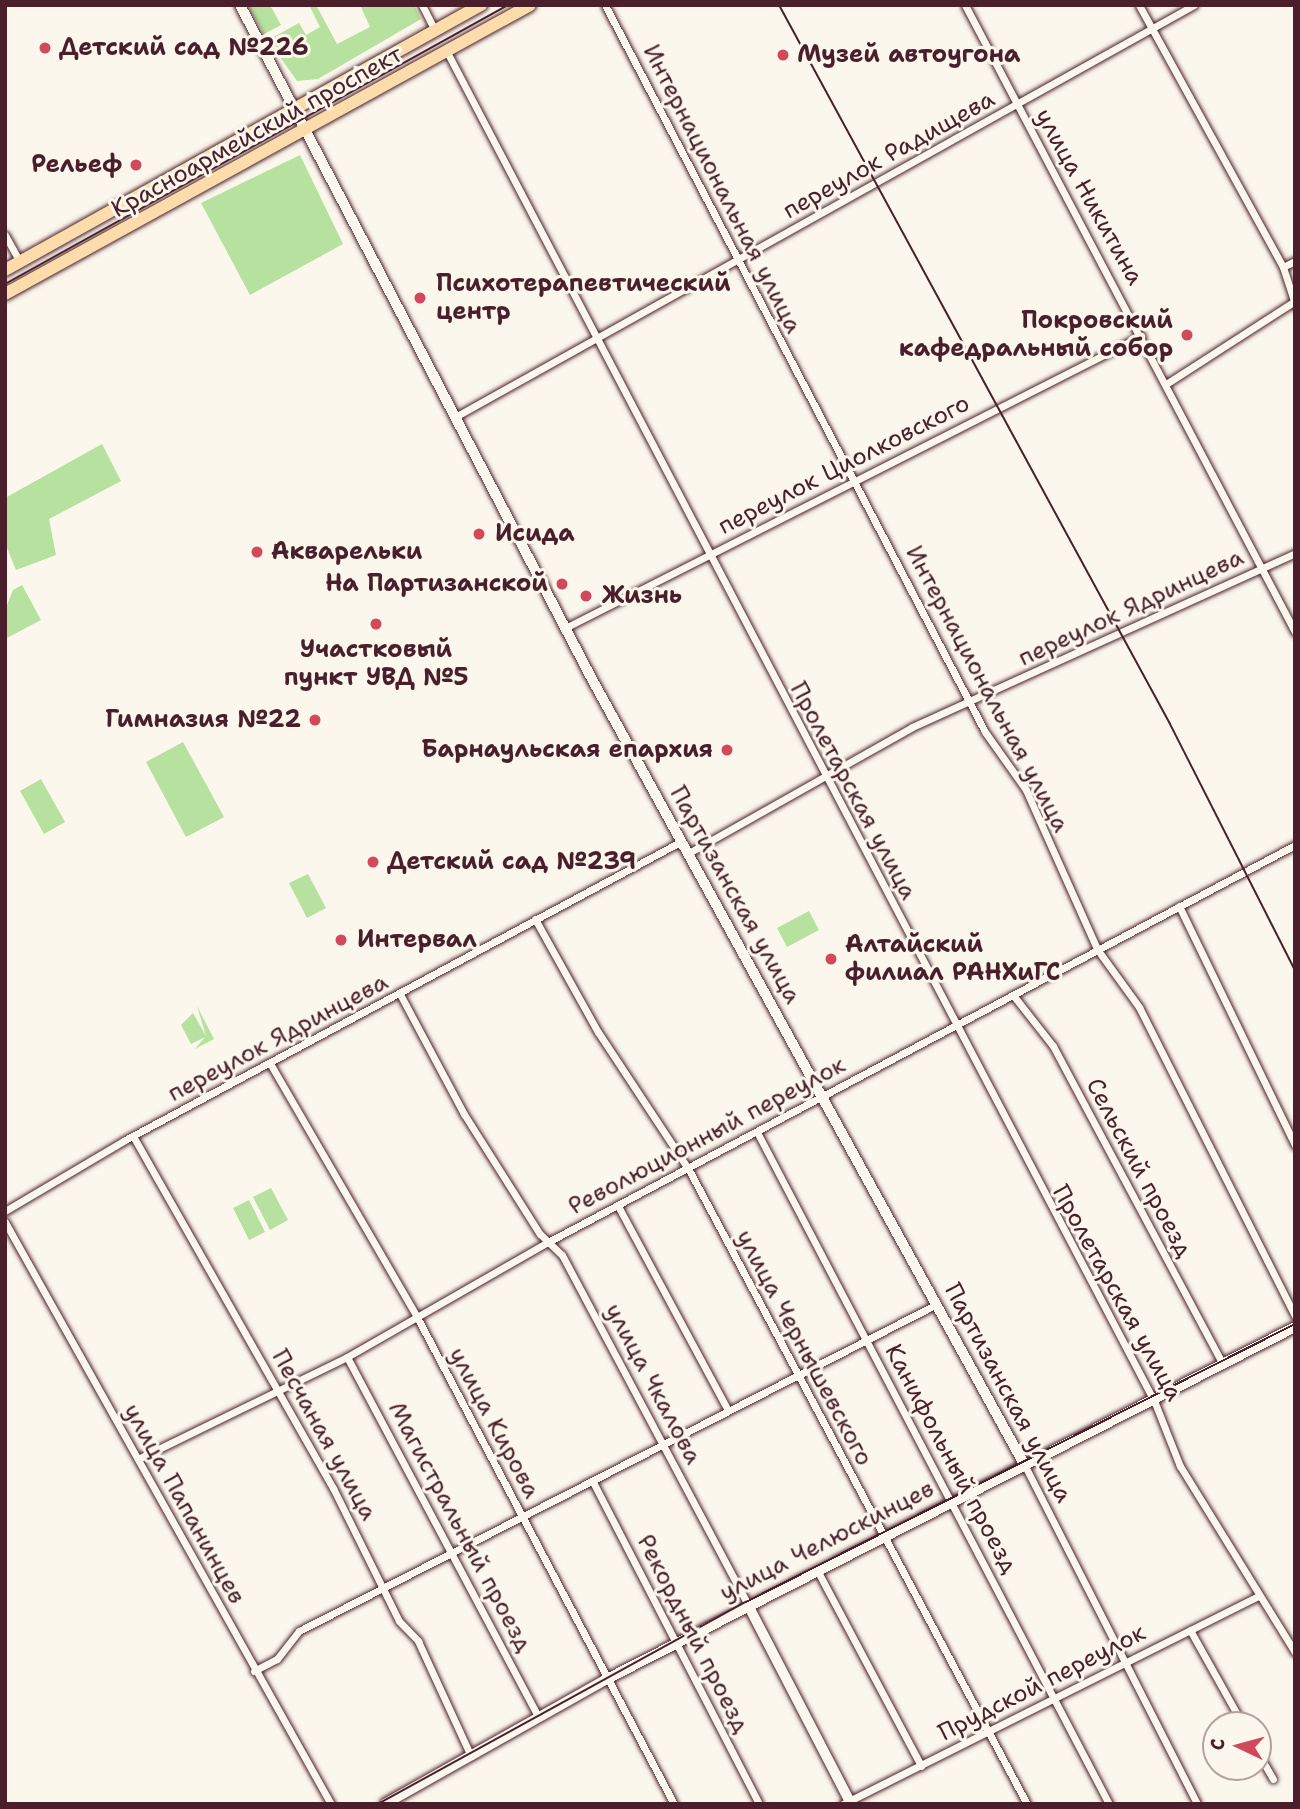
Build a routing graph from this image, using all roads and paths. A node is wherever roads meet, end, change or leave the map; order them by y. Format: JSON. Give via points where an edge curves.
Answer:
{"nodes":[{"id":1,"x":240,"y":5,"type":"edge"},
{"id":2,"x":422,"y":5,"type":"edge"},
{"id":3,"x":483,"y":5,"type":"edge"},
{"id":4,"x":530,"y":5,"type":"edge"},
{"id":5,"x":605,"y":5,"type":"edge"},
{"id":6,"x":965,"y":5,"type":"edge"},
{"id":7,"x":1139,"y":5,"type":"edge"},
{"id":8,"x":1194,"y":5,"type":"edge"},
{"id":9,"x":496,"y":24,"type":"junction"},
{"id":10,"x":1152,"y":29,"type":"junction"},
{"id":11,"x":435,"y":30,"type":"junction"},
{"id":12,"x":447,"y":52,"type":"junction"},
{"id":13,"x":1017,"y":105,"type":"junction"},
{"id":14,"x":296,"y":110,"type":"junction"},
{"id":15,"x":306,"y":130,"type":"junction"},
{"id":16,"x":5,"y":235,"type":"edge"},
{"id":17,"x":738,"y":261,"type":"junction"},
{"id":18,"x":1295,"y":261,"type":"edge"},
{"id":19,"x":19,"y":262,"type":"junction"},
{"id":20,"x":1283,"y":267,"type":"junction"},
{"id":21,"x":5,"y":270,"type":"edge"},
{"id":22,"x":5,"y":294,"type":"edge"},
{"id":23,"x":1294,"y":303,"type":"edge"},
{"id":24,"x":1141,"y":336,"type":"junction"},
{"id":25,"x":596,"y":341,"type":"junction"},
{"id":26,"x":1166,"y":384,"type":"junction"},
{"id":27,"x":455,"y":417,"type":"junction"},
{"id":28,"x":853,"y":481,"type":"junction"},
{"id":29,"x":1295,"y":554,"type":"edge"},
{"id":30,"x":708,"y":556,"type":"junction"},
{"id":31,"x":1262,"y":568,"type":"junction"},
{"id":32,"x":565,"y":628,"type":"junction"},
{"id":33,"x":1295,"y":632,"type":"edge"},
{"id":34,"x":969,"y":701,"type":"junction"},
{"id":35,"x":825,"y":777,"type":"junction"},
{"id":36,"x":680,"y":842,"type":"junction"},
{"id":37,"x":1295,"y":845,"type":"edge"},
{"id":38,"x":687,"y":854,"type":"junction"},
{"id":39,"x":1179,"y":906,"type":"junction"},
{"id":40,"x":535,"y":919,"type":"junction"},
{"id":41,"x":1097,"y":949,"type":"junction"},
{"id":42,"x":1013,"y":995,"type":"junction"},
{"id":43,"x":401,"y":996,"type":"junction"},
{"id":44,"x":955,"y":1026,"type":"junction"},
{"id":45,"x":271,"y":1065,"type":"junction"},
{"id":46,"x":823,"y":1095,"type":"junction"},
{"id":47,"x":757,"y":1132,"type":"junction"},
{"id":48,"x":133,"y":1136,"type":"junction"},
{"id":49,"x":1295,"y":1144,"type":"edge"},
{"id":50,"x":689,"y":1170,"type":"junction"},
{"id":51,"x":618,"y":1206,"type":"junction"},
{"id":52,"x":5,"y":1212,"type":"edge"},
{"id":53,"x":5,"y":1222,"type":"edge"},
{"id":54,"x":548,"y":1242,"type":"junction"},
{"id":55,"x":937,"y":1304,"type":"junction"},
{"id":56,"x":1295,"y":1316,"type":"edge"},
{"id":57,"x":417,"y":1317,"type":"junction"},
{"id":58,"x":1295,"y":1327,"type":"edge"},
{"id":59,"x":866,"y":1338,"type":"junction"},
{"id":60,"x":347,"y":1357,"type":"junction"},
{"id":61,"x":1223,"y":1364,"type":"junction"},
{"id":62,"x":795,"y":1376,"type":"junction"},
{"id":63,"x":276,"y":1387,"type":"junction"},
{"id":64,"x":1154,"y":1401,"type":"junction"},
{"id":65,"x":728,"y":1410,"type":"junction"},
{"id":66,"x":660,"y":1445,"type":"junction"},
{"id":67,"x":138,"y":1459,"type":"junction"},
{"id":68,"x":1024,"y":1464,"type":"junction"},
{"id":69,"x":593,"y":1482,"type":"junction"},
{"id":70,"x":950,"y":1501,"type":"junction"},
{"id":71,"x":524,"y":1519,"type":"junction"},
{"id":72,"x":882,"y":1537,"type":"junction"},
{"id":73,"x":453,"y":1556,"type":"junction"},
{"id":74,"x":817,"y":1570,"type":"junction"},
{"id":75,"x":387,"y":1590,"type":"junction"},
{"id":76,"x":1259,"y":1596,"type":"junction"},
{"id":77,"x":748,"y":1605,"type":"junction"},
{"id":78,"x":1190,"y":1630,"type":"junction"},
{"id":79,"x":676,"y":1643,"type":"junction"},
{"id":80,"x":1295,"y":1652,"type":"edge"},
{"id":81,"x":1124,"y":1662,"type":"junction"},
{"id":82,"x":254,"y":1671,"type":"junction"},
{"id":83,"x":605,"y":1680,"type":"junction"},
{"id":84,"x":1056,"y":1698,"type":"junction"},
{"id":85,"x":1235,"y":1711,"type":"edge"},
{"id":86,"x":538,"y":1716,"type":"junction"},
{"id":87,"x":990,"y":1733,"type":"junction"},
{"id":88,"x":471,"y":1756,"type":"junction"},
{"id":89,"x":921,"y":1766,"type":"junction"},
{"id":90,"x":848,"y":1802,"type":"edge"},
{"id":91,"x":331,"y":1804,"type":"edge"},
{"id":92,"x":385,"y":1804,"type":"edge"},
{"id":93,"x":674,"y":1804,"type":"edge"},
{"id":94,"x":759,"y":1804,"type":"edge"},
{"id":95,"x":1027,"y":1804,"type":"edge"},
{"id":96,"x":1109,"y":1804,"type":"edge"},
{"id":97,"x":1198,"y":1804,"type":"edge"}],
"edges":[{"from":1,"to":14,"type":"main road","name":"Партизанская улица"},
{"from":2,"to":11,"type":"street"},
{"from":3,"to":9,"type":"main road"},
{"from":3,"to":11,"type":"main road","name":"Красноармейский проспект"},
{"from":4,"to":9,"type":"main road","name":"Красноармейский проспект"},
{"from":5,"to":17,"type":"street","name":"Интернациональная улица"},
{"from":6,"to":13,"type":"street","name":"улица Никитина"},
{"from":7,"to":10,"type":"street"},
{"from":8,"to":10,"type":"street","name":"переулок Радищева"},
{"from":9,"to":12,"type":"main road","name":"Красноармейский проспект"},
{"from":10,"to":13,"type":"street","name":"переулок Радищева"},
{"from":10,"to":20,"type":"street"},
{"from":11,"to":14,"type":"main road","name":"Красноармейский проспект"},
{"from":12,"to":15,"type":"main road","name":"Красноармейский проспект"},
{"from":12,"to":25,"type":"street","name":"Пролетарская улица"},
{"from":13,"to":17,"type":"street","name":"переулок Радищева"},
{"from":13,"to":24,"type":"street","name":"улица Никитина"},
{"from":14,"to":15,"type":"main road","name":"Партизанская улица"},
{"from":14,"to":19,"type":"main road","name":"Красноармейский проспект"},
{"from":15,"to":22,"type":"main road","name":"Красноармейский проспект"},
{"from":15,"to":27,"type":"main road","name":"Партизанская улица"},
{"from":16,"to":19,"type":"street"},
{"from":17,"to":25,"type":"street","name":"переулок Радищева"},
{"from":17,"to":28,"type":"street","name":"Интернациональная улица"},
{"from":18,"to":20,"type":"street"},
{"from":19,"to":21,"type":"main road","name":"Красноармейский проспект"},
{"from":20,"to":23,"type":"street"},
{"from":23,"to":26,"type":"street"},
{"from":24,"to":26,"type":"street","name":"улица Никитина"},
{"from":24,"to":28,"type":"street","name":"переулок Циолковского"},
{"from":25,"to":27,"type":"street","name":"переулок Радищева"},
{"from":25,"to":30,"type":"street","name":"Пролетарская улица"},
{"from":26,"to":31,"type":"street","name":"улица Никитина"},
{"from":27,"to":32,"type":"main road","name":"Партизанская улица"},
{"from":28,"to":30,"type":"street","name":"переулок Циолковского"},
{"from":28,"to":34,"type":"street","name":"Интернациональная улица"},
{"from":29,"to":31,"type":"street","name":"переулок Ядринцева"},
{"from":30,"to":32,"type":"street","name":"переулок Циолковского"},
{"from":30,"to":35,"type":"street","name":"Пролетарская улица"},
{"from":31,"to":33,"type":"street","name":"улица Никитина"},
{"from":31,"to":34,"type":"street","name":"переулок Ядринцева"},
{"from":32,"to":36,"type":"main road","name":"Партизанская улица"},
{"from":34,"to":35,"type":"street","name":"переулок Ядринцева"},
{"from":34,"to":41,"type":"street","name":"Интернациональная улица","via":[[1026,790]]},
{"from":35,"to":38,"type":"street","name":"переулок Ядринцева"},
{"from":35,"to":44,"type":"street","name":"Пролетарская улица"},
{"from":36,"to":38,"type":"main road","name":"Партизанская улица"},
{"from":36,"to":40,"type":"street","name":"переулок Ядринцева"},
{"from":37,"to":39,"type":"street","name":"Революционный переулок"},
{"from":38,"to":46,"type":"main road","name":"Партизанская улица"},
{"from":39,"to":41,"type":"street","name":"Революционный переулок"},
{"from":39,"to":49,"type":"street"},
{"from":40,"to":43,"type":"street","name":"переулок Ядринцева"},
{"from":40,"to":50,"type":"street","name":"улица Чернышевского","via":[[598,1032]]},
{"from":41,"to":42,"type":"street","name":"Революционный переулок"},
{"from":41,"to":56,"type":"street","name":"Интернациональная улица","via":[[1139,1007]]},
{"from":42,"to":44,"type":"street","name":"Революционный переулок"},
{"from":42,"to":61,"type":"street","name":"Сельский проезд","via":[[1053,1046]]},
{"from":43,"to":45,"type":"street","name":"переулок Ядринцева"},
{"from":43,"to":54,"type":"street","name":"улица Чкалова","via":[[464,1114]]},
{"from":44,"to":46,"type":"street","name":"Революционный переулок"},
{"from":44,"to":64,"type":"street","name":"Пролетарская улица"},
{"from":45,"to":48,"type":"street","name":"переулок Ядринцева"},
{"from":45,"to":57,"type":"street","name":"улица Кирова"},
{"from":46,"to":47,"type":"street","name":"Революционный переулок"},
{"from":46,"to":55,"type":"main road","name":"Партизанская улица"},
{"from":47,"to":50,"type":"street","name":"Революционный переулок"},
{"from":47,"to":59,"type":"street","name":"Канифольный проезд"},
{"from":48,"to":52,"type":"street","name":"переулок Ядринцева"},
{"from":48,"to":63,"type":"street","name":"Песчаная улица"},
{"from":50,"to":51,"type":"street","name":"Революционный переулок"},
{"from":50,"to":62,"type":"street","name":"улица Чернышевского"},
{"from":51,"to":54,"type":"street","name":"Революционный переулок"},
{"from":51,"to":65,"type":"street"},
{"from":53,"to":67,"type":"street","name":"улица Папанинцев"},
{"from":54,"to":57,"type":"street","name":"Революционный переулок"},
{"from":54,"to":66,"type":"street","name":"улица Чкалова","via":[[562,1255]]},
{"from":55,"to":59,"type":"street"},
{"from":55,"to":68,"type":"main road","name":"Партизанская улица"},
{"from":57,"to":60,"type":"street","name":"Революционный переулок"},
{"from":57,"to":71,"type":"street","name":"улица Кирова"},
{"from":58,"to":61,"type":"main road","name":"улица Челюскинцев"},
{"from":59,"to":62,"type":"street"},
{"from":59,"to":70,"type":"street","name":"Канифольный проезд"},
{"from":60,"to":63,"type":"street","name":"Революционный переулок"},
{"from":60,"to":73,"type":"street","name":"Магистральный проезд"},
{"from":61,"to":64,"type":"main road","name":"улица Челюскинцев"},
{"from":62,"to":65,"type":"street"},
{"from":62,"to":72,"type":"street","name":"улица Чернышевского"},
{"from":63,"to":67,"type":"street","name":"Революционный переулок"},
{"from":63,"to":75,"type":"street","name":"Песчаная улица"},
{"from":64,"to":68,"type":"main road","name":"улица Челюскинцев"},
{"from":64,"to":76,"type":"street","name":"Пролетарская улица","via":[[1181,1466]]},
{"from":65,"to":66,"type":"street"},
{"from":66,"to":69,"type":"street"},
{"from":66,"to":77,"type":"street","name":"улица Чкалова"},
{"from":67,"to":82,"type":"street","name":"улица Папанинцев"},
{"from":68,"to":70,"type":"main road","name":"улица Челюскинцев"},
{"from":68,"to":81,"type":"street","name":"Партизанская улица"},
{"from":69,"to":71,"type":"street"},
{"from":69,"to":79,"type":"street","name":"Рекордный проезд"},
{"from":70,"to":72,"type":"main road","name":"улица Челюскинцев"},
{"from":70,"to":84,"type":"street","name":"Канифольный проезд"},
{"from":71,"to":73,"type":"street"},
{"from":71,"to":83,"type":"street","name":"улица Кирова"},
{"from":72,"to":74,"type":"main road","name":"улица Челюскинцев"},
{"from":72,"to":87,"type":"street","name":"улица Чернышевского"},
{"from":73,"to":75,"type":"street"},
{"from":73,"to":86,"type":"street","name":"Магистральный проезд"},
{"from":74,"to":77,"type":"main road","name":"улица Челюскинцев"},
{"from":74,"to":89,"type":"street"},
{"from":75,"to":82,"type":"street","via":[[299,1631],[277,1659]]},
{"from":75,"to":88,"type":"street","name":"Песчаная улица","via":[[451,1702]]},
{"from":76,"to":78,"type":"street","name":"Прудской переулок"},
{"from":76,"to":80,"type":"street","name":"Пролетарская улица"},
{"from":77,"to":79,"type":"main road","name":"улица Челюскинцев"},
{"from":77,"to":90,"type":"street","name":"улица Чкалова"},
{"from":78,"to":81,"type":"street","name":"Прудской переулок"},
{"from":78,"to":85,"type":"street"},
{"from":79,"to":83,"type":"main road","name":"улица Челюскинцев"},
{"from":79,"to":94,"type":"street","name":"Рекордный проезд"},
{"from":81,"to":84,"type":"street","name":"Прудской переулок"},
{"from":81,"to":97,"type":"street","name":"Партизанская улица"},
{"from":82,"to":91,"type":"street","name":"улица Папанинцев"},
{"from":83,"to":86,"type":"main road","name":"улица Челюскинцев"},
{"from":83,"to":93,"type":"street","name":"улица Кирова"},
{"from":84,"to":87,"type":"street","name":"Прудской переулок"},
{"from":84,"to":96,"type":"street","name":"Канифольный проезд"},
{"from":86,"to":88,"type":"main road","name":"улица Челюскинцев"},
{"from":87,"to":89,"type":"street","name":"Прудской переулок"},
{"from":87,"to":95,"type":"street","name":"улица Чернышевского"},
{"from":88,"to":92,"type":"main road","name":"улица Челюскинцев"},
{"from":89,"to":90,"type":"street","name":"Прудской переулок"}]}
